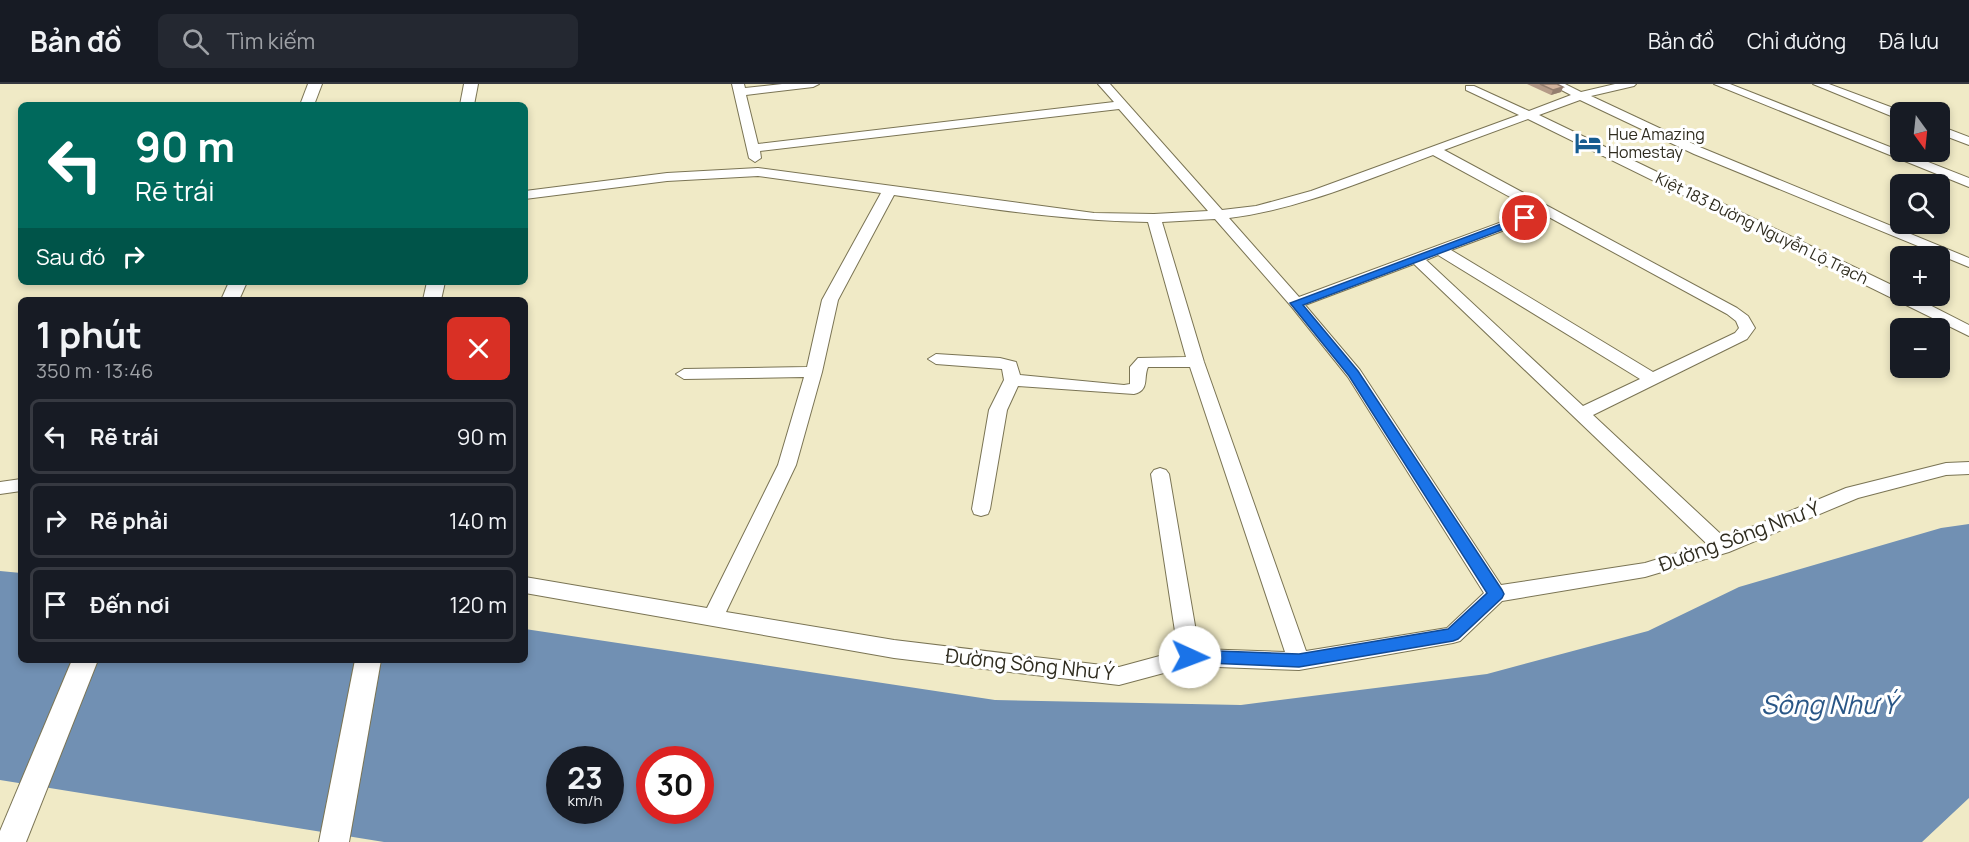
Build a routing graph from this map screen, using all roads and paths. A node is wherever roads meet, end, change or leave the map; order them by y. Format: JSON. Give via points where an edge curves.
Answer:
{"nodes":[{"id":1,"x":315,"y":84,"type":"edge"},
{"id":2,"x":322,"y":84,"type":"edge"},
{"id":3,"x":471,"y":84,"type":"edge"},
{"id":4,"x":813,"y":84,"type":"edge"},
{"id":5,"x":1104,"y":84,"type":"edge"},
{"id":6,"x":1556,"y":84,"type":"edge"},
{"id":7,"x":1630,"y":84,"type":"edge"},
{"id":8,"x":1720,"y":84,"type":"edge"},
{"id":9,"x":1819,"y":84,"type":"edge"},
{"id":10,"x":739,"y":88,"type":"edge"},
{"id":11,"x":1470,"y":88,"type":"dead end"},
{"id":12,"x":1582,"y":95,"type":"junction"},
{"id":13,"x":308,"y":102,"type":"edge"},
{"id":14,"x":468,"y":102,"type":"edge"},
{"id":15,"x":1121,"y":105,"type":"junction"},
{"id":16,"x":1890,"y":111,"type":"edge"},
{"id":17,"x":1527,"y":114,"type":"junction"},
{"id":18,"x":1950,"y":134,"type":"edge"},
{"id":19,"x":1969,"y":141,"type":"edge"},
{"id":20,"x":753,"y":148,"type":"junction"},
{"id":21,"x":1436,"y":151,"type":"junction"},
{"id":22,"x":758,"y":172,"type":"junction"},
{"id":23,"x":1969,"y":183,"type":"edge"},
{"id":24,"x":889,"y":191,"type":"junction"},
{"id":25,"x":528,"y":195,"type":"edge"},
{"id":26,"x":1546,"y":210,"type":"junction"},
{"id":27,"x":1217,"y":215,"type":"junction"},
{"id":28,"x":1154,"y":218,"type":"junction"},
{"id":29,"x":1440,"y":250,"type":"junction"},
{"id":30,"x":1416,"y":258,"type":"junction"},
{"id":31,"x":1969,"y":263,"type":"edge"},
{"id":32,"x":1890,"y":290,"type":"edge"},
{"id":33,"x":1296,"y":303,"type":"junction"},
{"id":34,"x":1922,"y":306,"type":"edge"},
{"id":35,"x":1969,"y":331,"type":"edge"},
{"id":36,"x":936,"y":359,"type":"dead end"},
{"id":37,"x":1196,"y":362,"type":"junction"},
{"id":38,"x":814,"y":372,"type":"junction"},
{"id":39,"x":684,"y":374,"type":"dead end"},
{"id":40,"x":1012,"y":380,"type":"junction"},
{"id":41,"x":1652,"y":380,"type":"junction"},
{"id":42,"x":1580,"y":414,"type":"junction"},
{"id":43,"x":1969,"y":468,"type":"edge"},
{"id":44,"x":1160,"y":474,"type":"dead end"},
{"id":45,"x":18,"y":485,"type":"edge"},
{"id":46,"x":0,"y":488,"type":"edge"},
{"id":47,"x":981,"y":509,"type":"dead end"},
{"id":48,"x":1722,"y":547,"type":"junction"},
{"id":49,"x":528,"y":585,"type":"edge"},
{"id":50,"x":1496,"y":594,"type":"junction"},
{"id":51,"x":713,"y":616,"type":"junction"},
{"id":52,"x":1190,"y":657,"type":"junction"},
{"id":53,"x":1299,"y":661,"type":"junction"},
{"id":54,"x":84,"y":663,"type":"edge"},
{"id":55,"x":367,"y":663,"type":"edge"},
{"id":56,"x":14,"y":822,"type":"edge"},
{"id":57,"x":334,"y":842,"type":"edge"}],
"edges":[{"from":1,"to":2,"type":"street"},
{"from":1,"to":13,"type":"street"},
{"from":3,"to":14,"type":"street"},
{"from":4,"to":10,"type":"street"},
{"from":5,"to":15,"type":"street"},
{"from":6,"to":12,"type":"street"},
{"from":7,"to":12,"type":"street"},
{"from":8,"to":23,"type":"street"},
{"from":9,"to":16,"type":"street"},
{"from":10,"to":20,"type":"street"},
{"from":11,"to":17,"type":"street","name":"Kiệt 183 Đường Nguyễn Lộ Trạch"},
{"from":12,"to":17,"type":"street"},
{"from":12,"to":31,"type":"street","via":[[1698,151]]},
{"from":15,"to":20,"type":"street"},
{"from":15,"to":27,"type":"street"},
{"from":17,"to":21,"type":"street"},
{"from":17,"to":32,"type":"street","name":"Kiệt 183 Đường Nguyễn Lộ Trạch"},
{"from":18,"to":19,"type":"street"},
{"from":20,"to":22,"type":"street"},
{"from":21,"to":26,"type":"street"},
{"from":21,"to":27,"type":"street","via":[[1316,194],[1257,210]]},
{"from":22,"to":24,"type":"street"},
{"from":22,"to":25,"type":"street","via":[[667,177]]},
{"from":24,"to":28,"type":"street","via":[[1044,212]]},
{"from":24,"to":38,"type":"street","via":[[830,300]]},
{"from":26,"to":29,"type":"street"},
{"from":26,"to":41,"type":"street","via":[[1743,319],[1747,328],[1741,336]]},
{"from":27,"to":28,"type":"street"},
{"from":27,"to":33,"type":"street"},
{"from":28,"to":37,"type":"street"},
{"from":29,"to":30,"type":"street"},
{"from":29,"to":41,"type":"street"},
{"from":30,"to":33,"type":"street"},
{"from":30,"to":42,"type":"street"},
{"from":33,"to":50,"type":"street","via":[[1354,374]]},
{"from":34,"to":35,"type":"street","name":"Kiệt 183 Đường Nguyễn Lộ Trạch"},
{"from":36,"to":40,"type":"street","via":[[1000,363],[1010,366]]},
{"from":37,"to":40,"type":"street","via":[[1144,362],[1138,368],[1138,385],[1124,390]]},
{"from":37,"to":53,"type":"street"},
{"from":38,"to":39,"type":"street"},
{"from":38,"to":51,"type":"street","via":[[788,465]]},
{"from":40,"to":47,"type":"street","via":[[998,410]]},
{"from":41,"to":42,"type":"street"},
{"from":42,"to":48,"type":"street"},
{"from":43,"to":48,"type":"street","name":"Đường Sông Như Ý","via":[[1946,469],[1853,493]]},
{"from":44,"to":52,"type":"street"},
{"from":45,"to":46,"type":"street"},
{"from":48,"to":50,"type":"street","name":"Đường Sông Như Ý","via":[[1645,570]]},
{"from":49,"to":51,"type":"street","name":"Đường Sông Như Ý"},
{"from":50,"to":53,"type":"street","name":"Đường Sông Như Ý","via":[[1453,635]]},
{"from":51,"to":52,"type":"street","name":"Đường Sông Như Ý","via":[[894,649],[1119,676]]},
{"from":52,"to":53,"type":"street","name":"Đường Sông Như Ý"},
{"from":54,"to":56,"type":"street"},
{"from":55,"to":57,"type":"street"}]}
